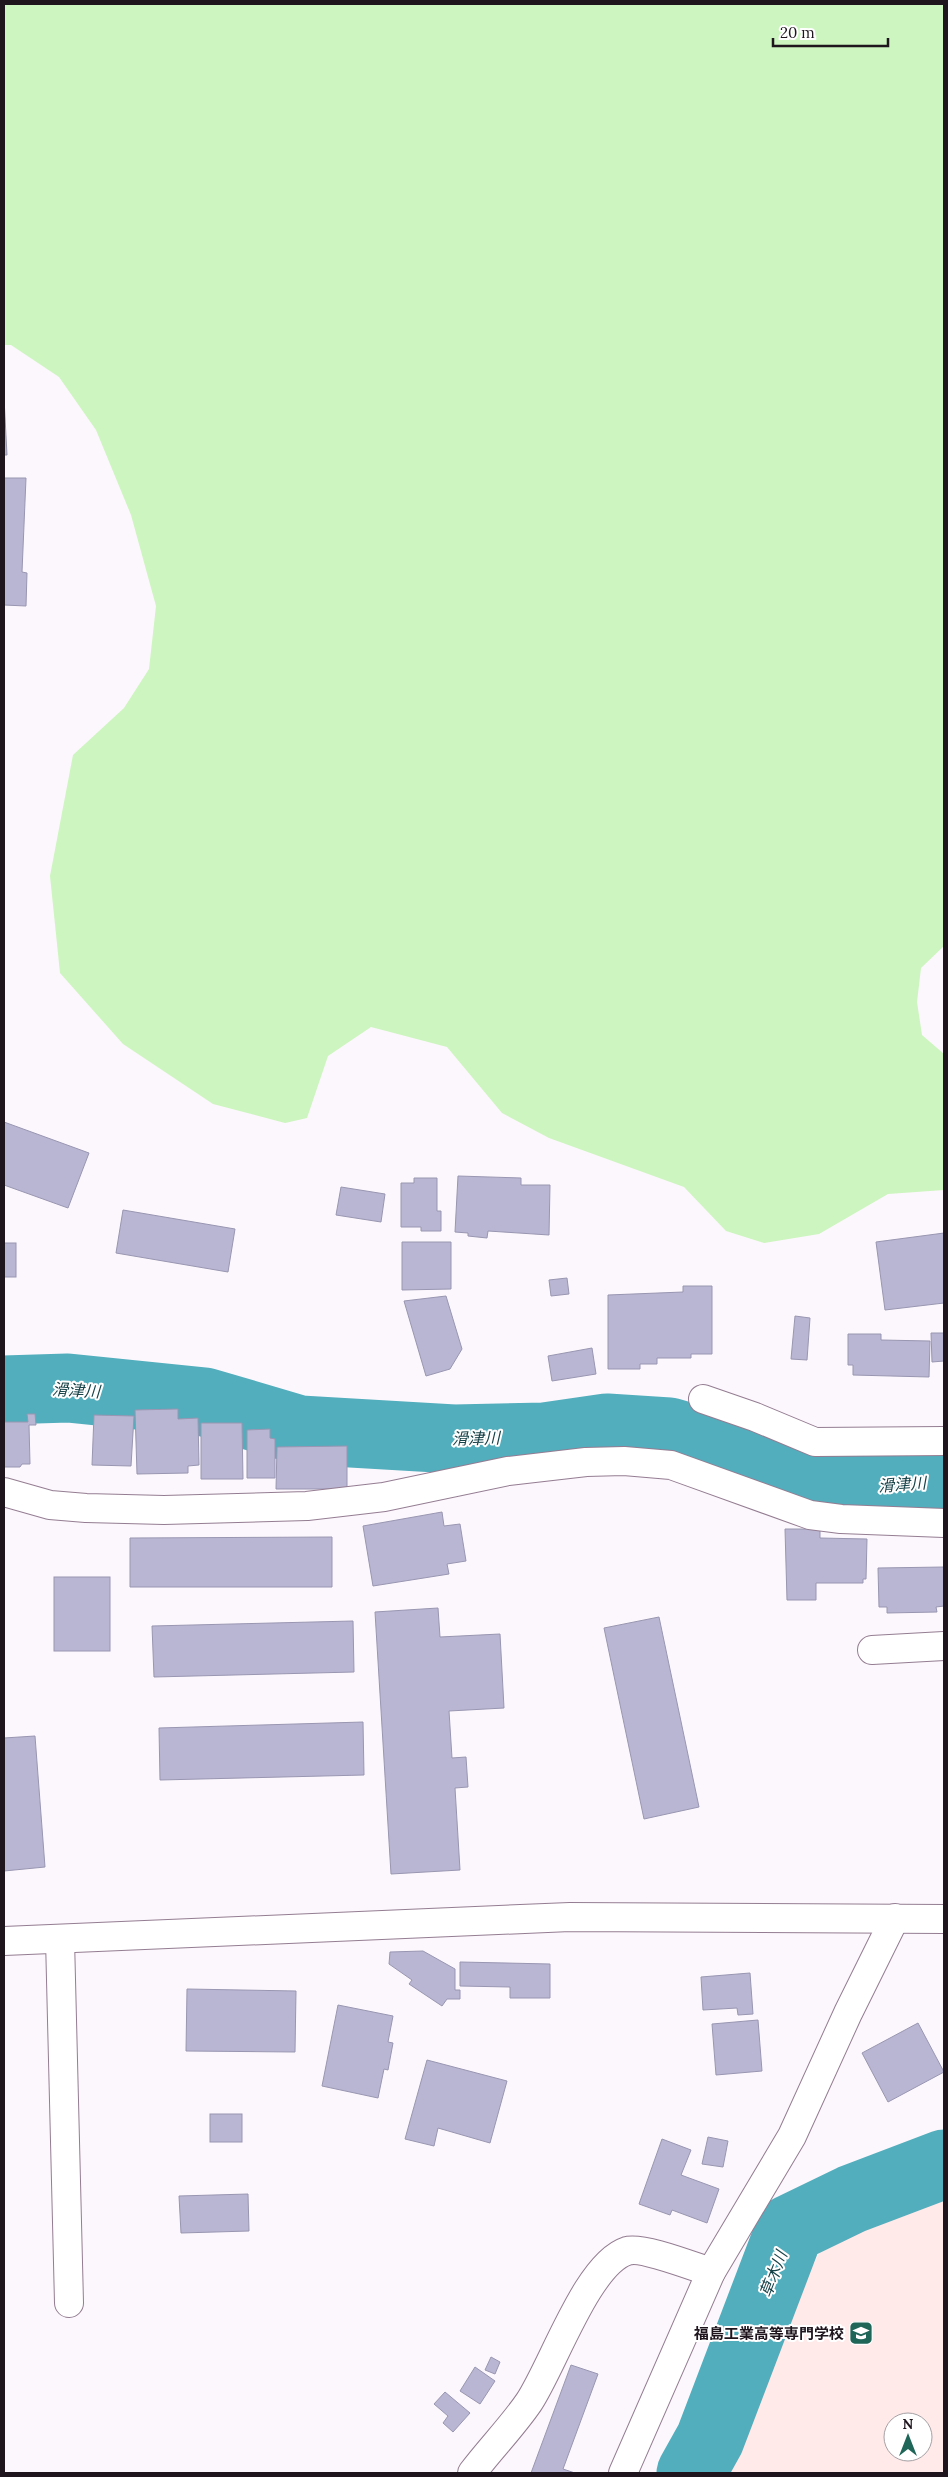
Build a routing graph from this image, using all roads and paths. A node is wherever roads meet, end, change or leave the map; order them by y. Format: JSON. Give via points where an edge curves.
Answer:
{"nodes":[{"id":1,"x":703,"y":1399,"type":"dead end"},
{"id":2,"x":944,"y":1441,"type":"edge"},
{"id":3,"x":4,"y":1492,"type":"edge"},
{"id":4,"x":944,"y":1523,"type":"edge"},
{"id":5,"x":944,"y":1646,"type":"edge"},
{"id":6,"x":872,"y":1650,"type":"dead end"},
{"id":7,"x":895,"y":1918,"type":"junction"},
{"id":8,"x":944,"y":1919,"type":"edge"},
{"id":9,"x":60,"y":1939,"type":"junction"},
{"id":10,"x":4,"y":1941,"type":"edge"},
{"id":11,"x":711,"y":2272,"type":"junction"},
{"id":12,"x":69,"y":2303,"type":"dead end"},
{"id":13,"x":472,"y":2473,"type":"edge"},
{"id":14,"x":623,"y":2473,"type":"edge"}],
"edges":[{"from":1,"to":2,"type":"street","via":[[815,1442]]},
{"from":3,"to":4,"type":"street","via":[[50,1505],[86,1508],[164,1510],[307,1506],[384,1497],[508,1471],[624,1461],[671,1465],[810,1515]]},
{"from":5,"to":6,"type":"street"},
{"from":7,"to":8,"type":"street"},
{"from":7,"to":9,"type":"street","via":[[570,1917]]},
{"from":7,"to":11,"type":"street","via":[[792,2136]]},
{"from":9,"to":10,"type":"street"},
{"from":9,"to":12,"type":"street"},
{"from":11,"to":13,"type":"street","via":[[643,2251],[628,2250],[609,2260],[589,2288],[529,2402]]},
{"from":11,"to":14,"type":"street"}]}
